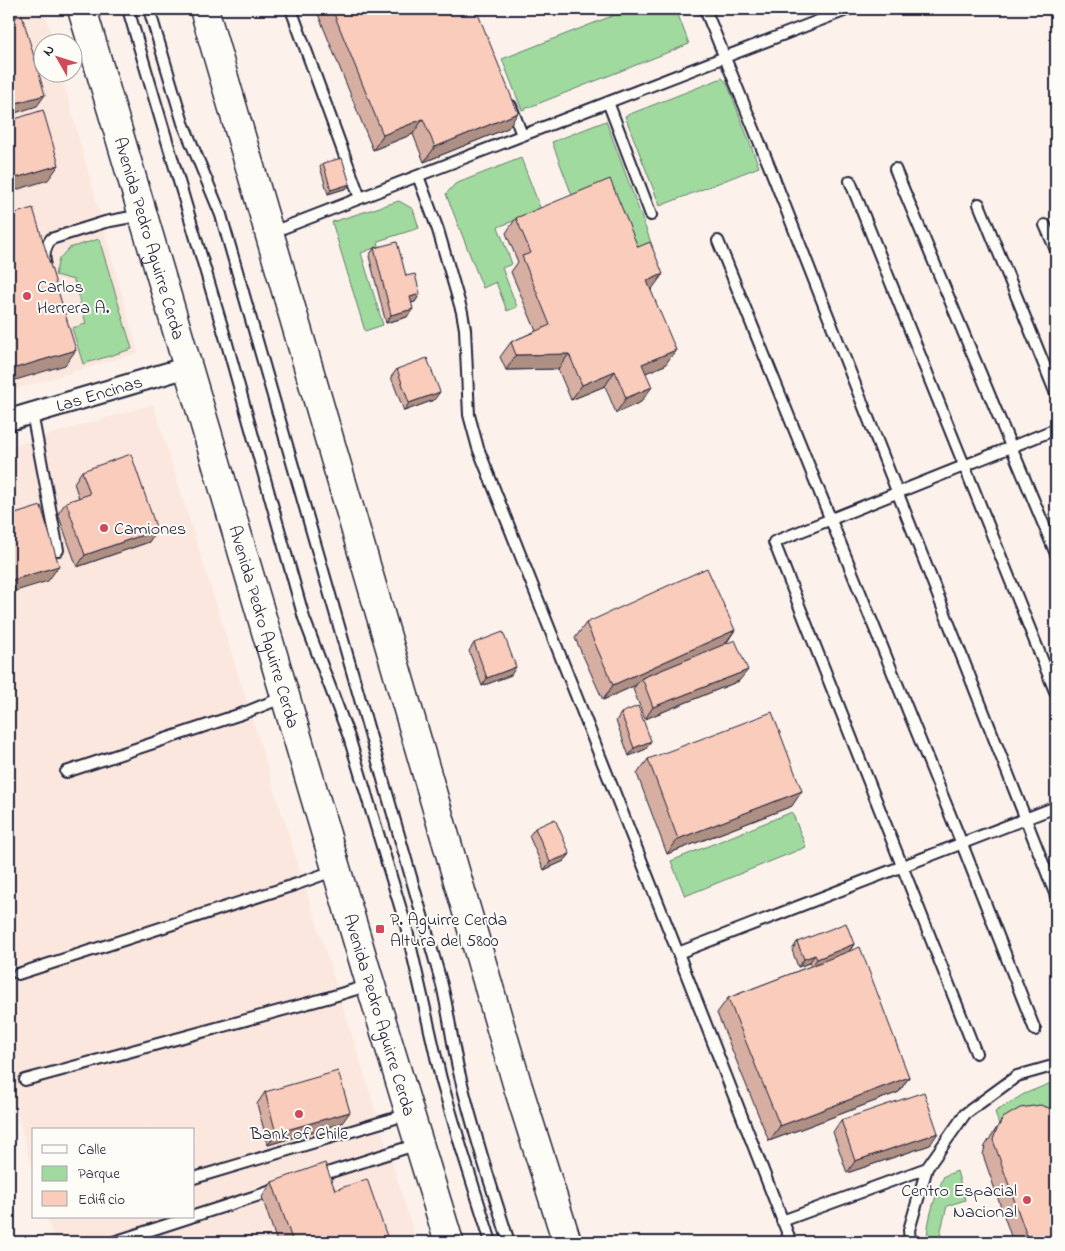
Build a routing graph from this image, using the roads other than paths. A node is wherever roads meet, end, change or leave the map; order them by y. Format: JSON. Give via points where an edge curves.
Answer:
{"nodes":[{"id":1,"x":82,"y":9,"type":"edge"},
{"id":2,"x":128,"y":9,"type":"edge"},
{"id":3,"x":149,"y":9,"type":"edge"},
{"id":4,"x":204,"y":9,"type":"edge"},
{"id":5,"x":291,"y":9,"type":"edge"},
{"id":6,"x":705,"y":9,"type":"edge"},
{"id":7,"x":849,"y":9,"type":"edge"},
{"id":8,"x":724,"y":57,"type":"junction"},
{"id":9,"x":508,"y":98,"type":"edge"},
{"id":10,"x":608,"y":102,"type":"junction"},
{"id":11,"x":522,"y":135,"type":"junction"},
{"id":12,"x":896,"y":169,"type":"dead end"},
{"id":13,"x":418,"y":176,"type":"junction"},
{"id":14,"x":850,"y":181,"type":"dead end"},
{"id":15,"x":360,"y":198,"type":"junction"},
{"id":16,"x":979,"y":204,"type":"dead end"},
{"id":17,"x":143,"y":215,"type":"junction"},
{"id":18,"x":650,"y":215,"type":"dead end"},
{"id":19,"x":1045,"y":225,"type":"dead end"},
{"id":20,"x":269,"y":233,"type":"junction"},
{"id":21,"x":718,"y":241,"type":"dead end"},
{"id":22,"x":1056,"y":250,"type":"edge"},
{"id":23,"x":48,"y":272,"type":"edge"},
{"id":24,"x":188,"y":367,"type":"junction"},
{"id":25,"x":1056,"y":394,"type":"edge"},
{"id":26,"x":32,"y":413,"type":"junction"},
{"id":27,"x":9,"y":420,"type":"edge"},
{"id":28,"x":1056,"y":429,"type":"edge"},
{"id":29,"x":1012,"y":446,"type":"junction"},
{"id":30,"x":965,"y":466,"type":"junction"},
{"id":31,"x":897,"y":493,"type":"junction"},
{"id":32,"x":830,"y":520,"type":"junction"},
{"id":33,"x":58,"y":550,"type":"dead end"},
{"id":34,"x":1056,"y":554,"type":"edge"},
{"id":35,"x":1056,"y":694,"type":"edge"},
{"id":36,"x":285,"y":697,"type":"junction"},
{"id":37,"x":66,"y":772,"type":"dead end"},
{"id":38,"x":1056,"y":807,"type":"edge"},
{"id":39,"x":1025,"y":819,"type":"junction"},
{"id":40,"x":962,"y":844,"type":"junction"},
{"id":41,"x":902,"y":867,"type":"junction"},
{"id":42,"x":336,"y":870,"type":"junction"},
{"id":43,"x":1056,"y":896,"type":"edge"},
{"id":44,"x":678,"y":953,"type":"junction"},
{"id":45,"x":18,"y":974,"type":"dead end"},
{"id":46,"x":371,"y":984,"type":"junction"},
{"id":47,"x":1034,"y":1030,"type":"dead end"},
{"id":48,"x":976,"y":1053,"type":"dead end"},
{"id":49,"x":1056,"y":1065,"type":"edge"},
{"id":50,"x":25,"y":1080,"type":"dead end"},
{"id":51,"x":410,"y":1114,"type":"junction"},
{"id":52,"x":419,"y":1143,"type":"junction"},
{"id":53,"x":927,"y":1168,"type":"junction"},
{"id":54,"x":195,"y":1178,"type":"edge"},
{"id":55,"x":305,"y":1180,"type":"edge"},
{"id":56,"x":287,"y":1186,"type":"edge"},
{"id":57,"x":195,"y":1216,"type":"edge"},
{"id":58,"x":189,"y":1218,"type":"edge"},
{"id":59,"x":782,"y":1221,"type":"junction"},
{"id":60,"x":114,"y":1242,"type":"edge"},
{"id":61,"x":449,"y":1242,"type":"edge"},
{"id":62,"x":492,"y":1242,"type":"edge"},
{"id":63,"x":509,"y":1242,"type":"edge"},
{"id":64,"x":567,"y":1242,"type":"edge"},
{"id":65,"x":791,"y":1242,"type":"edge"},
{"id":66,"x":910,"y":1242,"type":"edge"}],
"edges":[{"from":1,"to":17,"type":"main road","name":"Avenida Pedro Aguirre Cerda"},
{"from":2,"to":62,"type":"lane","via":[[304,618],[348,737],[406,926],[441,1080]]},
{"from":3,"to":63,"type":"lane","via":[[183,123],[220,215],[442,985],[475,1134]]},
{"from":4,"to":20,"type":"main road"},
{"from":5,"to":15,"type":"lane"},
{"from":6,"to":8,"type":"lane"},
{"from":7,"to":8,"type":"lane"},
{"from":8,"to":10,"type":"lane"},
{"from":8,"to":31,"type":"lane"},
{"from":9,"to":11,"type":"lane"},
{"from":10,"to":11,"type":"lane"},
{"from":10,"to":18,"type":"lane"},
{"from":11,"to":13,"type":"lane"},
{"from":12,"to":29,"type":"lane"},
{"from":13,"to":15,"type":"lane"},
{"from":13,"to":44,"type":"lane","via":[[462,312],[469,415],[478,448]]},
{"from":14,"to":30,"type":"lane"},
{"from":15,"to":20,"type":"lane"},
{"from":16,"to":25,"type":"lane"},
{"from":17,"to":23,"type":"lane","via":[[105,222],[51,240],[44,255]]},
{"from":17,"to":24,"type":"main road","name":"Avenida Pedro Aguirre Cerda"},
{"from":19,"to":22,"type":"lane"},
{"from":20,"to":64,"type":"main road","via":[[514,1073]]},
{"from":21,"to":32,"type":"lane"},
{"from":24,"to":26,"type":"street","name":"Las Encinas"},
{"from":24,"to":36,"type":"main road","name":"Avenida Pedro Aguirre Cerda"},
{"from":26,"to":27,"type":"street","name":"Las Encinas"},
{"from":26,"to":33,"type":"lane"},
{"from":28,"to":29,"type":"lane"},
{"from":29,"to":30,"type":"lane"},
{"from":29,"to":34,"type":"lane"},
{"from":30,"to":31,"type":"lane"},
{"from":30,"to":35,"type":"lane"},
{"from":31,"to":32,"type":"lane"},
{"from":31,"to":39,"type":"lane"},
{"from":32,"to":40,"type":"lane"},
{"from":32,"to":41,"type":"lane","via":[[774,542]]},
{"from":36,"to":37,"type":"lane"},
{"from":36,"to":42,"type":"main road","name":"Avenida Pedro Aguirre Cerda"},
{"from":38,"to":39,"type":"lane"},
{"from":39,"to":40,"type":"lane"},
{"from":39,"to":43,"type":"lane"},
{"from":40,"to":41,"type":"lane"},
{"from":40,"to":47,"type":"lane"},
{"from":41,"to":44,"type":"lane"},
{"from":41,"to":48,"type":"lane"},
{"from":42,"to":45,"type":"lane"},
{"from":42,"to":46,"type":"main road","name":"Avenida Pedro Aguirre Cerda"},
{"from":44,"to":59,"type":"lane"},
{"from":46,"to":50,"type":"lane"},
{"from":46,"to":51,"type":"main road","name":"Avenida Pedro Aguirre Cerda"},
{"from":49,"to":53,"type":"lane","via":[[1017,1076],[964,1114]]},
{"from":51,"to":52,"type":"main road","name":"Avenida Pedro Aguirre Cerda"},
{"from":51,"to":54,"type":"lane"},
{"from":52,"to":55,"type":"lane"},
{"from":52,"to":61,"type":"main road","name":"Avenida Pedro Aguirre Cerda"},
{"from":53,"to":59,"type":"lane"},
{"from":53,"to":66,"type":"lane","via":[[909,1230]]},
{"from":56,"to":57,"type":"lane"},
{"from":58,"to":60,"type":"lane"},
{"from":59,"to":65,"type":"lane"}]}
